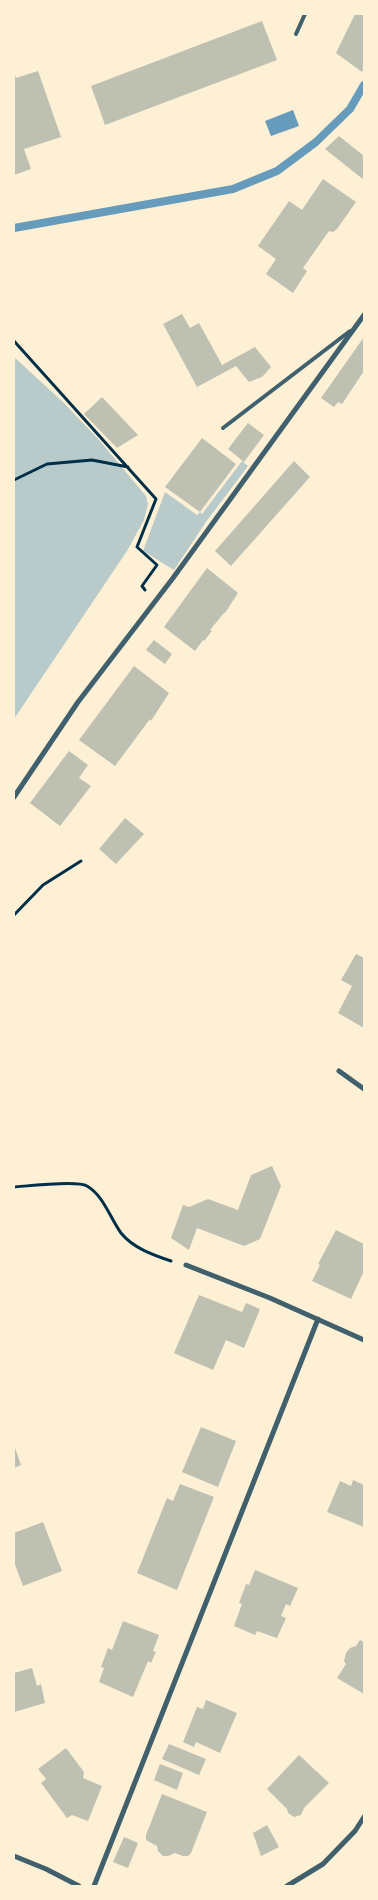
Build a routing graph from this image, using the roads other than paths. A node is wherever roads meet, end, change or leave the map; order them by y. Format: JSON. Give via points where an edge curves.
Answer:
{"nodes":[{"id":1,"x":305,"y":14,"type":"edge"},
{"id":2,"x":296,"y":34,"type":"dead end"},
{"id":3,"x":364,"y":314,"type":"edge"},
{"id":4,"x":354,"y":328,"type":"junction"},
{"id":5,"x":223,"y":428,"type":"dead end"},
{"id":6,"x":14,"y":797,"type":"edge"},
{"id":7,"x":339,"y":1071,"type":"dead end"},
{"id":8,"x":364,"y":1089,"type":"edge"},
{"id":9,"x":186,"y":1265,"type":"road end"},
{"id":10,"x":318,"y":1319,"type":"junction"},
{"id":11,"x":364,"y":1340,"type":"edge"},
{"id":12,"x":364,"y":1817,"type":"edge"},
{"id":13,"x":14,"y":1856,"type":"edge"},
{"id":14,"x":79,"y":1886,"type":"edge"},
{"id":15,"x":94,"y":1886,"type":"edge"},
{"id":16,"x":288,"y":1886,"type":"edge"}],
"edges":[{"from":1,"to":2,"type":"lane"},
{"from":3,"to":4,"type":"street"},
{"from":4,"to":5,"type":"lane"},
{"from":4,"to":6,"type":"street","via":[[196,547],[78,702]]},
{"from":7,"to":8,"type":"street"},
{"from":9,"to":10,"type":"street"},
{"from":10,"to":11,"type":"street"},
{"from":10,"to":15,"type":"street"},
{"from":12,"to":16,"type":"street","via":[[323,1864]]},
{"from":13,"to":14,"type":"street","via":[[46,1868]]}]}
